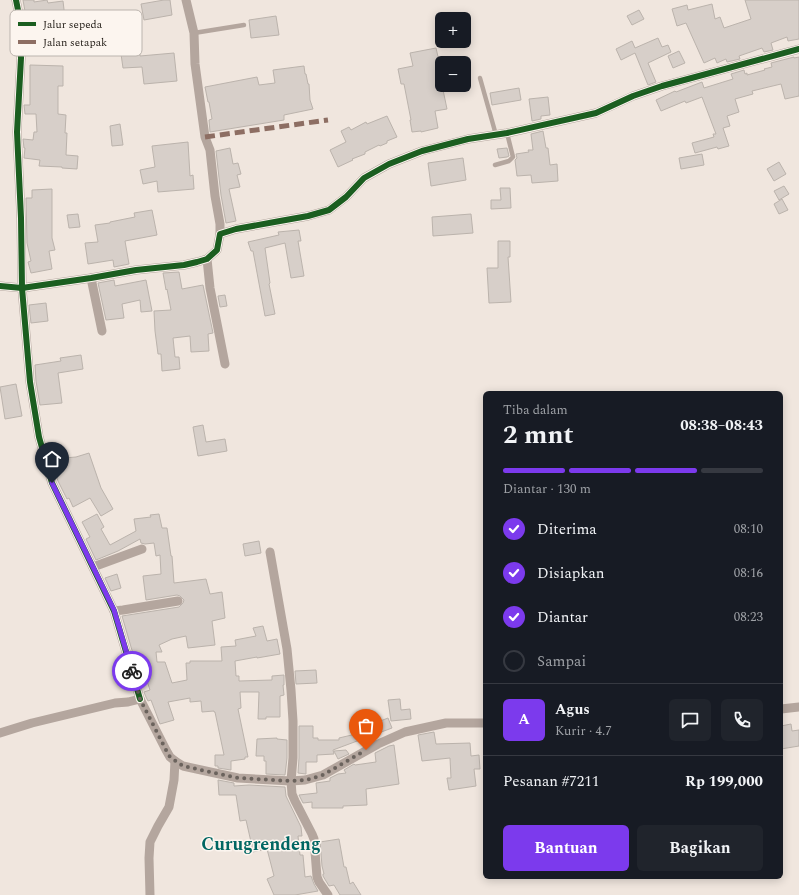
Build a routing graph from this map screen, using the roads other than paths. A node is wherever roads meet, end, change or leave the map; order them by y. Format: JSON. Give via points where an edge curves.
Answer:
{"nodes":[{"id":1,"x":16,"y":0,"type":"edge"},
{"id":2,"x":186,"y":0,"type":"edge"},
{"id":3,"x":18,"y":10,"type":"edge"},
{"id":4,"x":244,"y":25,"type":"dead end"},
{"id":5,"x":194,"y":33,"type":"junction"},
{"id":6,"x":799,"y":49,"type":"edge"},
{"id":7,"x":21,"y":56,"type":"edge"},
{"id":8,"x":480,"y":78,"type":"dead end"},
{"id":9,"x":507,"y":133,"type":"junction"},
{"id":10,"x":496,"y":135,"type":"junction"},
{"id":11,"x":495,"y":165,"type":"dead end"},
{"id":12,"x":220,"y":234,"type":"junction"},
{"id":13,"x":207,"y":259,"type":"junction"},
{"id":14,"x":91,"y":278,"type":"junction"},
{"id":15,"x":0,"y":286,"type":"edge"},
{"id":16,"x":22,"y":288,"type":"junction"},
{"id":17,"x":102,"y":331,"type":"dead end"},
{"id":18,"x":225,"y":364,"type":"dead end"},
{"id":19,"x":142,"y":549,"type":"dead end"},
{"id":20,"x":270,"y":552,"type":"dead end"},
{"id":21,"x":93,"y":567,"type":"junction"},
{"id":22,"x":178,"y":601,"type":"dead end"},
{"id":23,"x":114,"y":610,"type":"junction"},
{"id":24,"x":140,"y":699,"type":"junction"},
{"id":25,"x":799,"y":707,"type":"edge"},
{"id":26,"x":783,"y":709,"type":"edge"},
{"id":27,"x":483,"y":723,"type":"edge"},
{"id":28,"x":0,"y":733,"type":"edge"},
{"id":29,"x":175,"y":761,"type":"junction"},
{"id":30,"x":291,"y":781,"type":"junction"},
{"id":31,"x":150,"y":895,"type":"edge"},
{"id":32,"x":328,"y":895,"type":"edge"}],
"edges":[{"from":1,"to":3,"type":"street"},
{"from":2,"to":5,"type":"street"},
{"from":4,"to":5,"type":"lane"},
{"from":5,"to":12,"type":"street","via":[[195,64],[205,136],[210,150]]},
{"from":6,"to":9,"type":"street","via":[[662,86],[632,96],[596,113]]},
{"from":7,"to":16,"type":"street","via":[[17,132]]},
{"from":8,"to":10,"type":"lane"},
{"from":9,"to":10,"type":"street"},
{"from":9,"to":11,"type":"lane","via":[[513,157]]},
{"from":10,"to":12,"type":"street","via":[[468,139],[389,164],[364,178],[329,210]]},
{"from":12,"to":13,"type":"street","via":[[217,250]]},
{"from":13,"to":14,"type":"street","via":[[184,265]]},
{"from":13,"to":18,"type":"street"},
{"from":14,"to":16,"type":"street"},
{"from":14,"to":17,"type":"street"},
{"from":15,"to":16,"type":"street"},
{"from":16,"to":21,"type":"street","via":[[30,382],[39,437],[52,483]]},
{"from":19,"to":21,"type":"street"},
{"from":20,"to":30,"type":"street","via":[[287,649],[291,690]]},
{"from":21,"to":23,"type":"street"},
{"from":22,"to":23,"type":"street"},
{"from":23,"to":24,"type":"street"},
{"from":24,"to":28,"type":"street","via":[[32,723]]},
{"from":24,"to":29,"type":"street","via":[[166,750]]},
{"from":25,"to":26,"type":"street"},
{"from":27,"to":30,"type":"street","via":[[446,722],[405,732],[323,775]]},
{"from":29,"to":30,"type":"street","via":[[183,766],[238,778]]},
{"from":29,"to":31,"type":"street","via":[[169,807],[150,842]]},
{"from":30,"to":32,"type":"street","via":[[292,794],[314,839],[317,877]]}]}
